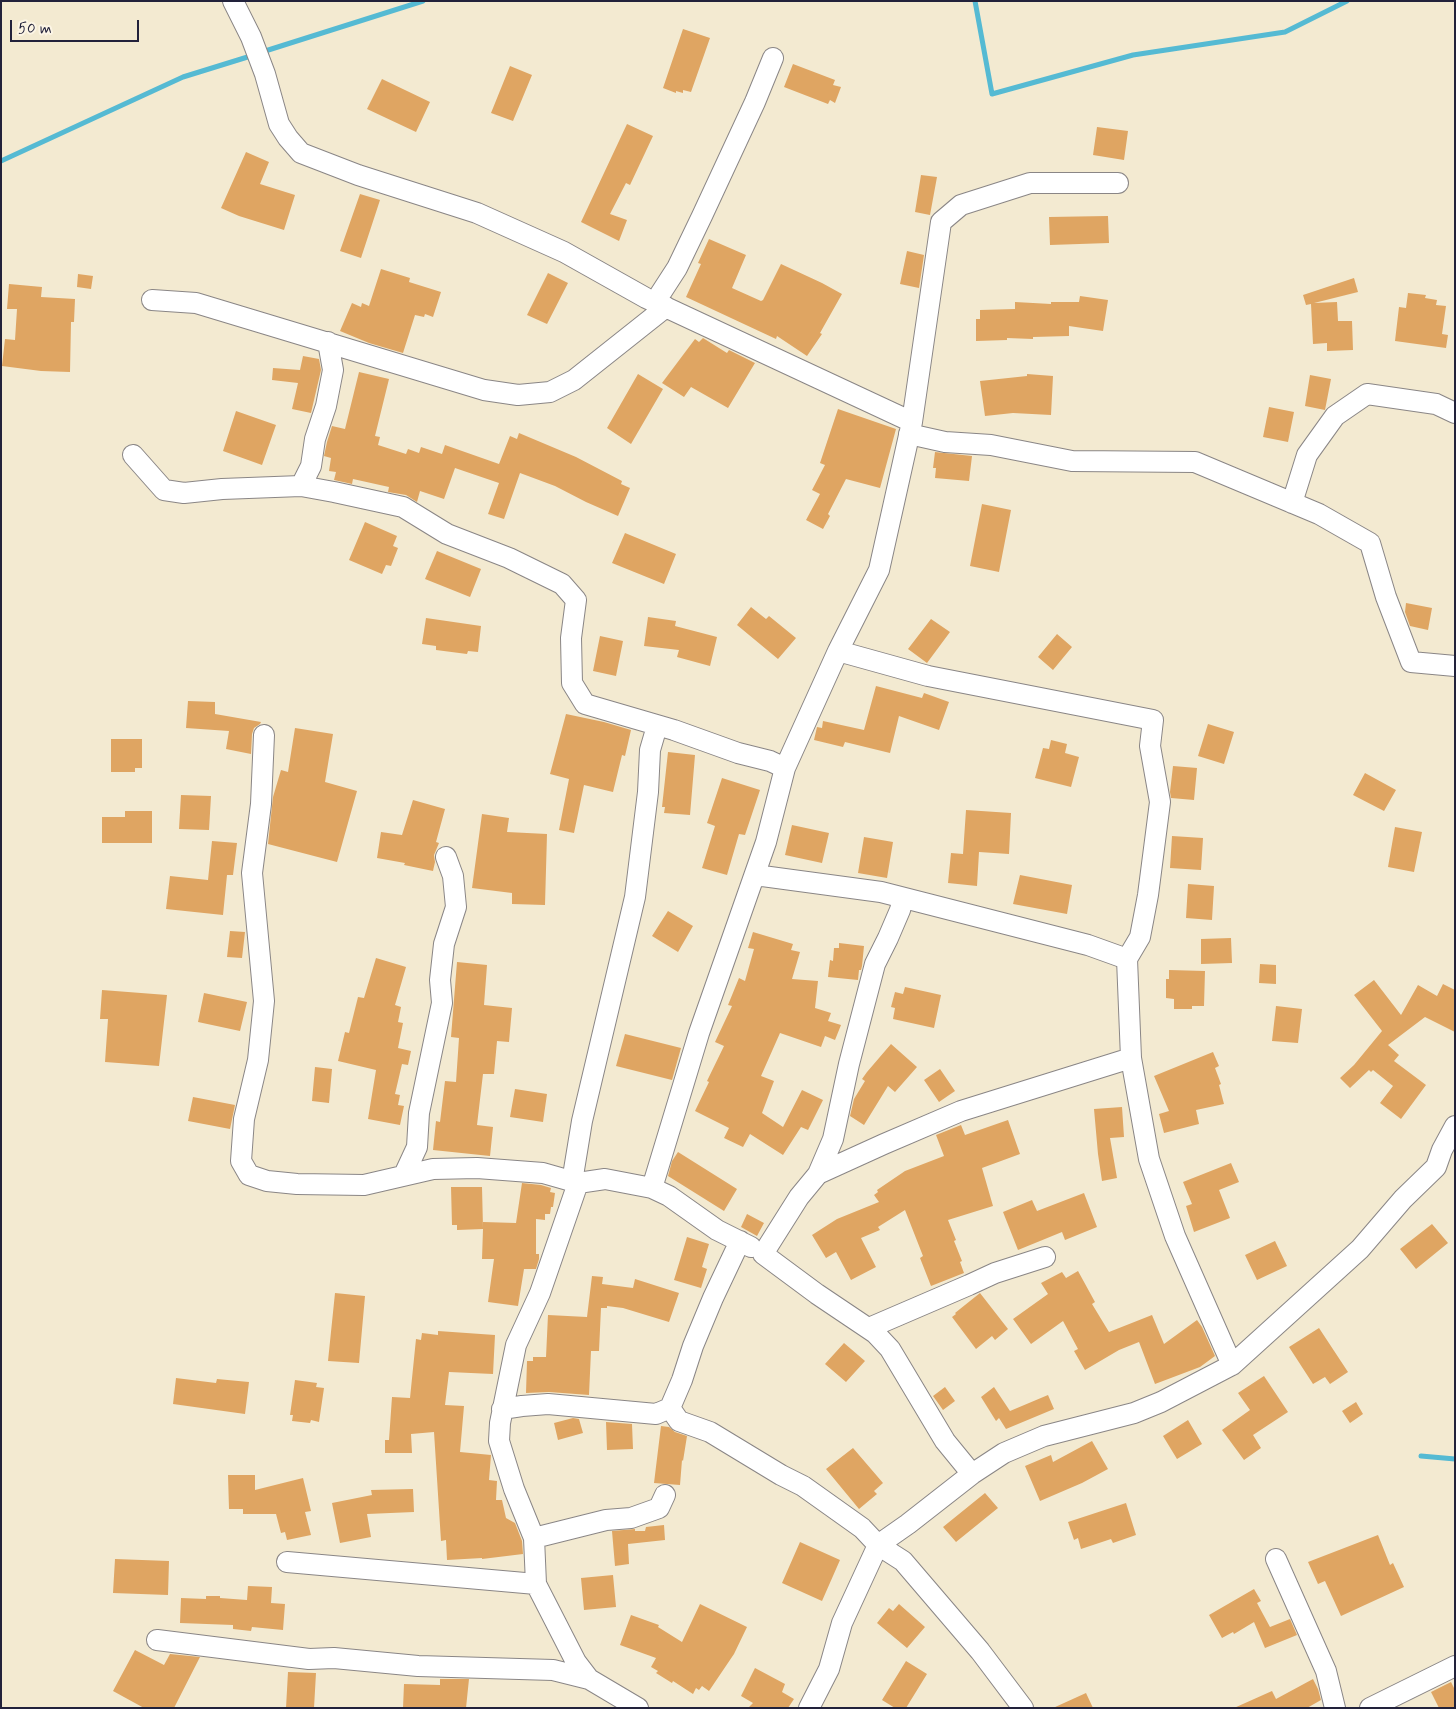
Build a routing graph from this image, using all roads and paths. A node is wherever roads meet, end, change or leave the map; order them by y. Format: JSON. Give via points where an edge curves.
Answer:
{"nodes":[{"id":1,"x":233,"y":1,"type":"edge"},
{"id":2,"x":773,"y":58,"type":"dead end"},
{"id":3,"x":1118,"y":182,"type":"dead end"},
{"id":4,"x":152,"y":300,"type":"dead end"},
{"id":5,"x":661,"y":305,"type":"junction"},
{"id":6,"x":328,"y":342,"type":"junction"},
{"id":7,"x":1455,"y":413,"type":"edge"},
{"id":8,"x":910,"y":428,"type":"junction"},
{"id":9,"x":133,"y":455,"type":"dead end"},
{"id":10,"x":301,"y":486,"type":"junction"},
{"id":11,"x":1292,"y":503,"type":"junction"},
{"id":12,"x":838,"y":651,"type":"junction"},
{"id":13,"x":1455,"y":666,"type":"edge"},
{"id":14,"x":657,"y":726,"type":"junction"},
{"id":15,"x":264,"y":735,"type":"dead end"},
{"id":16,"x":785,"y":768,"type":"junction"},
{"id":17,"x":446,"y":857,"type":"dead end"},
{"id":18,"x":755,"y":875,"type":"junction"},
{"id":19,"x":903,"y":898,"type":"junction"},
{"id":20,"x":1127,"y":960,"type":"junction"},
{"id":21,"x":1131,"y":1058,"type":"junction"},
{"id":22,"x":1455,"y":1126,"type":"edge"},
{"id":23,"x":818,"y":1174,"type":"junction"},
{"id":24,"x":404,"y":1175,"type":"junction"},
{"id":25,"x":575,"y":1183,"type":"junction"},
{"id":26,"x":652,"y":1188,"type":"junction"},
{"id":27,"x":740,"y":1242,"type":"junction"},
{"id":28,"x":763,"y":1254,"type":"junction"},
{"id":29,"x":1046,"y":1257,"type":"dead end"},
{"id":30,"x":869,"y":1328,"type":"junction"},
{"id":31,"x":1232,"y":1365,"type":"junction"},
{"id":32,"x":670,"y":1408,"type":"junction"},
{"id":33,"x":502,"y":1409,"type":"junction"},
{"id":34,"x":972,"y":1474,"type":"junction"},
{"id":35,"x":665,"y":1495,"type":"dead end"},
{"id":36,"x":534,"y":1538,"type":"junction"},
{"id":37,"x":878,"y":1545,"type":"junction"},
{"id":38,"x":1276,"y":1558,"type":"dead end"},
{"id":39,"x":286,"y":1562,"type":"dead end"},
{"id":40,"x":536,"y":1584,"type":"junction"},
{"id":41,"x":158,"y":1640,"type":"dead end"},
{"id":42,"x":1455,"y":1666,"type":"edge"},
{"id":43,"x":589,"y":1679,"type":"junction"},
{"id":44,"x":638,"y":1708,"type":"edge"},
{"id":45,"x":809,"y":1708,"type":"edge"},
{"id":46,"x":1023,"y":1708,"type":"edge"},
{"id":47,"x":1336,"y":1708,"type":"edge"},
{"id":48,"x":1370,"y":1708,"type":"edge"}],
"edges":[{"from":1,"to":5,"type":"street","via":[[266,74],[279,124],[301,153],[477,213],[564,252]]},
{"from":2,"to":5,"type":"street"},
{"from":3,"to":8,"type":"street","via":[[1030,183],[961,205],[941,222]]},
{"from":4,"to":6,"type":"street","via":[[196,304]]},
{"from":5,"to":6,"type":"street","via":[[574,380],[550,392],[518,395],[484,390]]},
{"from":5,"to":8,"type":"street"},
{"from":6,"to":10,"type":"street","via":[[333,370],[311,466]]},
{"from":7,"to":11,"type":"street","via":[[1436,404],[1367,394],[1335,416],[1307,455]]},
{"from":8,"to":11,"type":"street","via":[[945,442],[991,445],[1072,461],[1195,462]]},
{"from":8,"to":12,"type":"street","via":[[879,570]]},
{"from":9,"to":10,"type":"street","via":[[164,490],[184,493]]},
{"from":10,"to":14,"type":"street","via":[[403,507],[447,534],[509,558],[562,584],[576,600],[571,638],[572,682],[585,704]]},
{"from":11,"to":13,"type":"street","via":[[1370,542],[1386,597],[1411,662]]},
{"from":12,"to":16,"type":"street"},
{"from":12,"to":20,"type":"street","via":[[928,676],[1153,720],[1150,746],[1160,802],[1140,937]]},
{"from":14,"to":16,"type":"street","via":[[738,753],[770,760]]},
{"from":14,"to":25,"type":"street","via":[[650,750],[635,897],[582,1121]]},
{"from":15,"to":24,"type":"street","via":[[261,804],[252,873],[264,1001],[258,1060],[244,1118],[241,1161],[249,1175],[267,1181],[297,1184],[364,1185]]},
{"from":16,"to":18,"type":"street"},
{"from":17,"to":24,"type":"street","via":[[453,876],[456,906],[444,944],[440,980],[442,1003],[419,1113],[418,1147]]},
{"from":18,"to":19,"type":"street","via":[[881,892]]},
{"from":18,"to":26,"type":"street","via":[[699,1034]]},
{"from":19,"to":20,"type":"street","via":[[1088,945]]},
{"from":19,"to":23,"type":"street","via":[[875,964],[833,1139]]},
{"from":20,"to":21,"type":"street"},
{"from":21,"to":23,"type":"street","via":[[960,1111]]},
{"from":21,"to":31,"type":"street","via":[[1149,1159],[1175,1236]]},
{"from":22,"to":31,"type":"street","via":[[1436,1167],[1403,1199],[1360,1250]]},
{"from":23,"to":28,"type":"street","via":[[798,1197]]},
{"from":24,"to":25,"type":"street","via":[[433,1169],[477,1168],[543,1174]]},
{"from":25,"to":26,"type":"street","via":[[605,1179]]},
{"from":25,"to":33,"type":"street","via":[[540,1293],[516,1344]]},
{"from":26,"to":27,"type":"street"},
{"from":27,"to":28,"type":"street"},
{"from":27,"to":32,"type":"street","via":[[692,1346]]},
{"from":28,"to":30,"type":"street"},
{"from":29,"to":30,"type":"street","via":[[995,1272]]},
{"from":30,"to":34,"type":"street","via":[[890,1349],[945,1441]]},
{"from":31,"to":34,"type":"street","via":[[1161,1402],[1044,1436],[1004,1453]]},
{"from":32,"to":33,"type":"street","via":[[656,1414],[548,1404]]},
{"from":32,"to":37,"type":"street","via":[[679,1421],[710,1432],[803,1486],[862,1528]]},
{"from":33,"to":36,"type":"street","via":[[499,1441]]},
{"from":34,"to":37,"type":"street"},
{"from":35,"to":36,"type":"street","via":[[659,1508],[631,1518],[606,1520]]},
{"from":36,"to":40,"type":"street"},
{"from":37,"to":45,"type":"street","via":[[842,1623],[829,1669]]},
{"from":37,"to":46,"type":"street","via":[[903,1560]]},
{"from":38,"to":47,"type":"street","via":[[1326,1671]]},
{"from":39,"to":40,"type":"street"},
{"from":40,"to":43,"type":"street","via":[[576,1662]]},
{"from":41,"to":43,"type":"street","via":[[309,1659],[553,1670]]},
{"from":42,"to":48,"type":"street"},
{"from":43,"to":44,"type":"street"}]}
